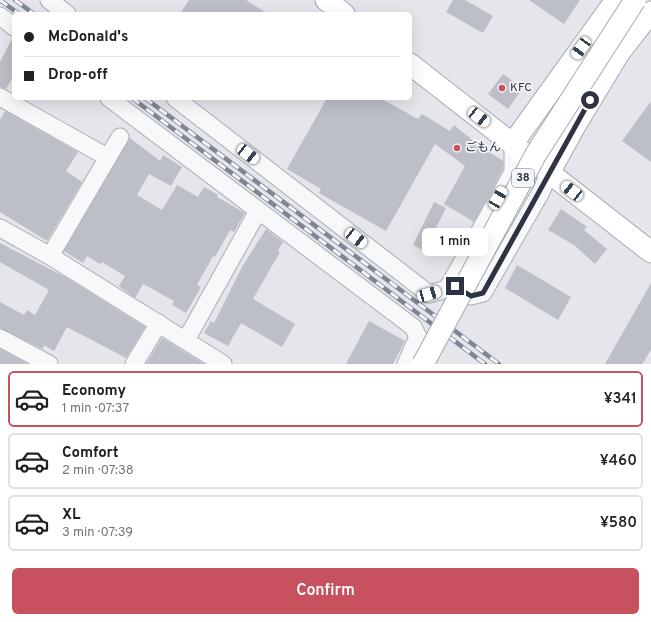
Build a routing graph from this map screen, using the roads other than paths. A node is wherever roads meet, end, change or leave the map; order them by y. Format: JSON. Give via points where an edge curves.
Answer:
{"nodes":[{"id":1,"x":49,"y":0,"type":"edge"},
{"id":2,"x":326,"y":0,"type":"edge"},
{"id":3,"x":616,"y":0,"type":"edge"},
{"id":4,"x":619,"y":0,"type":"edge"},
{"id":5,"x":635,"y":0,"type":"edge"},
{"id":6,"x":64,"y":12,"type":"edge"},
{"id":7,"x":341,"y":12,"type":"edge"},
{"id":8,"x":650,"y":15,"type":"edge"},
{"id":9,"x":0,"y":16,"type":"edge"},
{"id":10,"x":12,"y":25,"type":"edge"},
{"id":11,"x":412,"y":66,"type":"edge"},
{"id":12,"x":0,"y":97,"type":"edge"},
{"id":13,"x":111,"y":100,"type":"edge"},
{"id":14,"x":178,"y":100,"type":"edge"},
{"id":15,"x":120,"y":138,"type":"dead end"},
{"id":16,"x":513,"y":143,"type":"junction"},
{"id":17,"x":107,"y":157,"type":"junction"},
{"id":18,"x":549,"y":173,"type":"junction"},
{"id":19,"x":258,"y":211,"type":"junction"},
{"id":20,"x":0,"y":228,"type":"edge"},
{"id":21,"x":651,"y":252,"type":"edge"},
{"id":22,"x":50,"y":256,"type":"junction"},
{"id":23,"x":455,"y":275,"type":"junction"},
{"id":24,"x":159,"y":324,"type":"junction"},
{"id":25,"x":0,"y":338,"type":"edge"},
{"id":26,"x":186,"y":340,"type":"junction"},
{"id":27,"x":49,"y":364,"type":"edge"},
{"id":28,"x":134,"y":364,"type":"edge"},
{"id":29,"x":223,"y":364,"type":"edge"},
{"id":30,"x":406,"y":364,"type":"edge"},
{"id":31,"x":423,"y":364,"type":"edge"}],
"edges":[{"from":1,"to":6,"type":"street"},
{"from":2,"to":7,"type":"main road"},
{"from":3,"to":16,"type":"main road"},
{"from":4,"to":8,"type":"street"},
{"from":5,"to":31,"type":"main road","number":"38","bridge":true,"via":[[536,154]]},
{"from":8,"to":18,"type":"main road","number":"38","via":[[619,53]]},
{"from":9,"to":10,"type":"street"},
{"from":11,"to":16,"type":"main road"},
{"from":12,"to":17,"type":"street"},
{"from":13,"to":19,"type":"street"},
{"from":14,"to":23,"type":"street","via":[[429,294],[447,289]]},
{"from":15,"to":17,"type":"street"},
{"from":16,"to":18,"type":"main road"},
{"from":16,"to":23,"type":"street","via":[[513,172]]},
{"from":17,"to":22,"type":"street"},
{"from":18,"to":21,"type":"main road"},
{"from":18,"to":23,"type":"street","via":[[541,192],[483,293],[471,296],[455,286]]},
{"from":19,"to":26,"type":"street"},
{"from":19,"to":30,"type":"street","via":[[413,327],[418,337]]},
{"from":20,"to":22,"type":"street"},
{"from":22,"to":24,"type":"street"},
{"from":24,"to":26,"type":"street"},
{"from":24,"to":28,"type":"street"},
{"from":25,"to":27,"type":"street"},
{"from":26,"to":29,"type":"street"}]}
